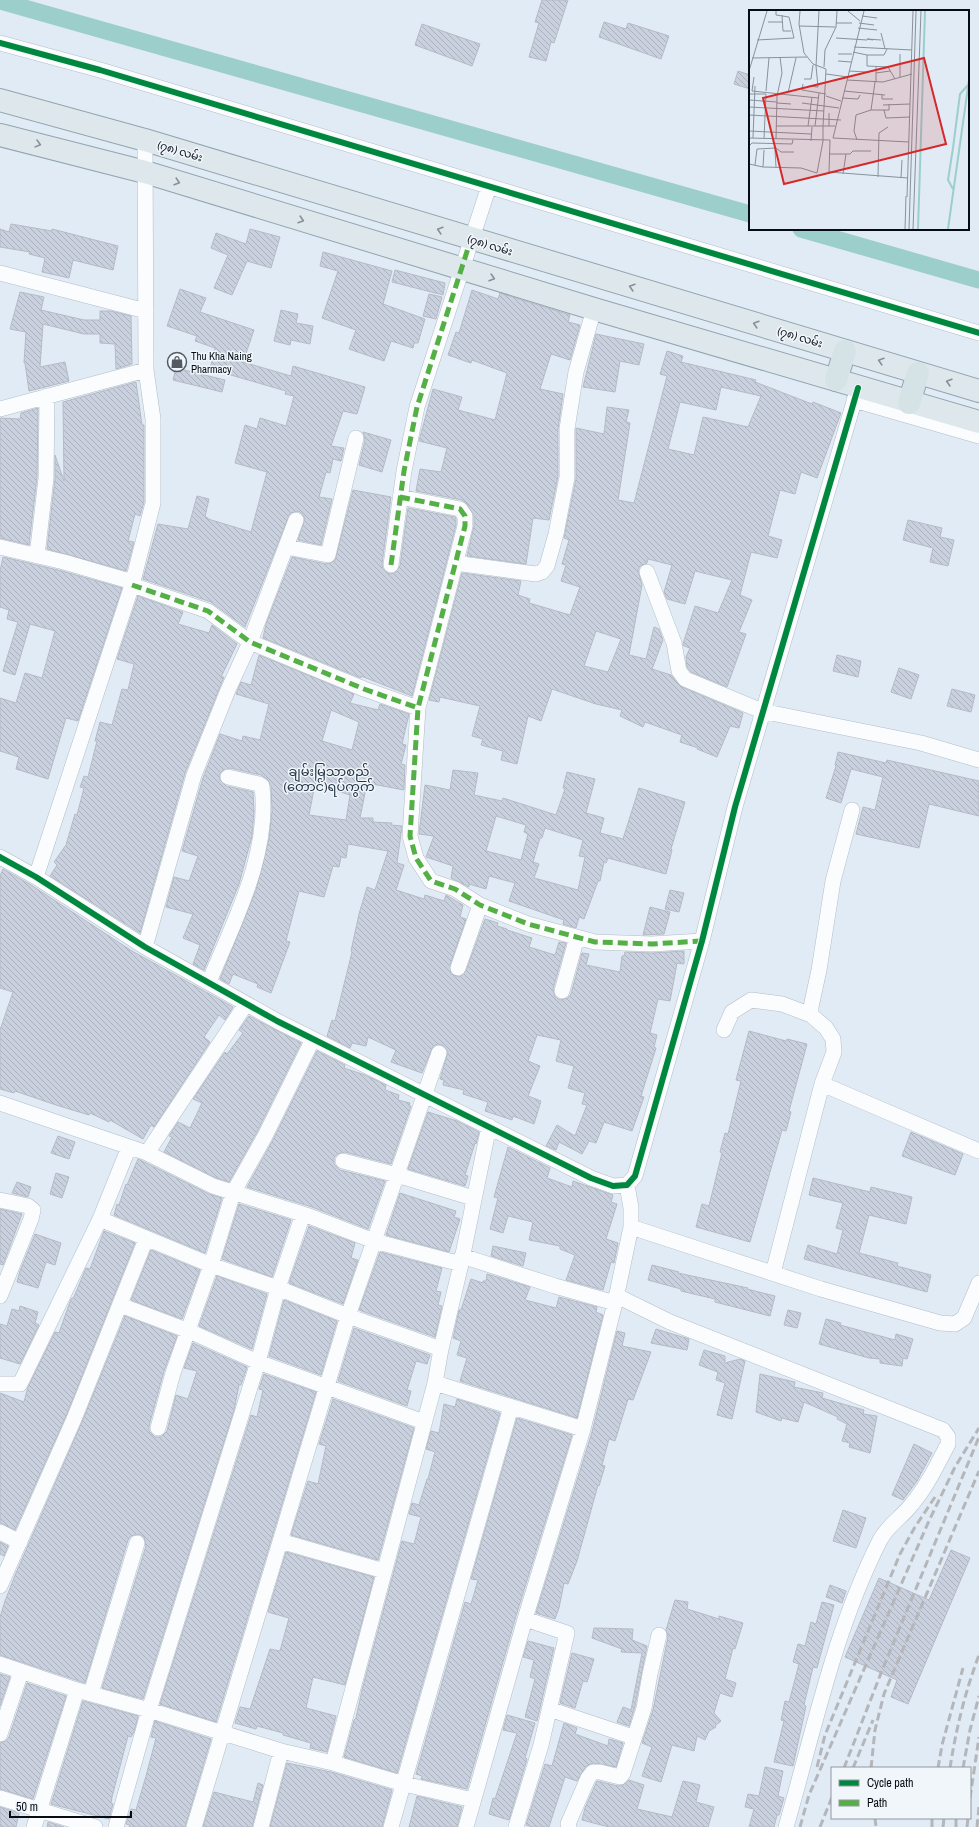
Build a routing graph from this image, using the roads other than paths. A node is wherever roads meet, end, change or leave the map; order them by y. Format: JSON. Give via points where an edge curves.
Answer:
{"nodes":[{"id":1,"x":0,"y":44,"type":"edge"},
{"id":2,"x":0,"y":100,"type":"edge"},
{"id":3,"x":0,"y":134,"type":"edge"},
{"id":4,"x":145,"y":140,"type":"junction"},
{"id":5,"x":145,"y":172,"type":"junction"},
{"id":6,"x":489,"y":186,"type":"junction"},
{"id":7,"x":471,"y":239,"type":"junction"},
{"id":8,"x":462,"y":269,"type":"junction"},
{"id":9,"x":0,"y":273,"type":"edge"},
{"id":10,"x":594,"y":309,"type":"junction"},
{"id":11,"x":146,"y":311,"type":"junction"},
{"id":12,"x":979,"y":333,"type":"edge"},
{"id":13,"x":845,"y":350,"type":"junction"},
{"id":14,"x":146,"y":370,"type":"junction"},
{"id":15,"x":918,"y":373,"type":"junction"},
{"id":16,"x":836,"y":380,"type":"junction"},
{"id":17,"x":979,"y":391,"type":"edge"},
{"id":18,"x":856,"y":394,"type":"junction"},
{"id":19,"x":47,"y":396,"type":"junction"},
{"id":20,"x":909,"y":403,"type":"junction"},
{"id":21,"x":0,"y":408,"type":"edge"},
{"id":22,"x":979,"y":422,"type":"edge"},
{"id":23,"x":979,"y":436,"type":"edge"},
{"id":24,"x":356,"y":438,"type":"dead end"},
{"id":25,"x":400,"y":497,"type":"junction"},
{"id":26,"x":296,"y":520,"type":"dead end"},
{"id":27,"x":0,"y":547,"type":"edge"},
{"id":28,"x":286,"y":547,"type":"junction"},
{"id":29,"x":37,"y":556,"type":"junction"},
{"id":30,"x":455,"y":563,"type":"junction"},
{"id":31,"x":391,"y":565,"type":"dead end"},
{"id":32,"x":647,"y":572,"type":"dead end"},
{"id":33,"x":132,"y":584,"type":"junction"},
{"id":34,"x":250,"y":642,"type":"junction"},
{"id":35,"x":418,"y":708,"type":"junction"},
{"id":36,"x":762,"y":711,"type":"junction"},
{"id":37,"x":979,"y":760,"type":"edge"},
{"id":38,"x":228,"y":777,"type":"dead end"},
{"id":39,"x":852,"y":810,"type":"dead end"},
{"id":40,"x":1,"y":859,"type":"edge"},
{"id":41,"x":36,"y":877,"type":"junction"},
{"id":42,"x":480,"y":905,"type":"junction"},
{"id":43,"x":577,"y":937,"type":"junction"},
{"id":44,"x":702,"y":940,"type":"junction"},
{"id":45,"x":146,"y":947,"type":"junction"},
{"id":46,"x":458,"y":968,"type":"dead end"},
{"id":47,"x":209,"y":982,"type":"junction"},
{"id":48,"x":562,"y":991,"type":"dead end"},
{"id":49,"x":246,"y":1004,"type":"junction"},
{"id":50,"x":811,"y":1015,"type":"junction"},
{"id":51,"x":724,"y":1030,"type":"dead end"},
{"id":52,"x":313,"y":1039,"type":"junction"},
{"id":53,"x":439,"y":1053,"type":"dead end"},
{"id":54,"x":822,"y":1084,"type":"junction"},
{"id":55,"x":424,"y":1094,"type":"junction"},
{"id":56,"x":0,"y":1103,"type":"edge"},
{"id":57,"x":489,"y":1126,"type":"junction"},
{"id":58,"x":129,"y":1147,"type":"junction"},
{"id":59,"x":979,"y":1151,"type":"edge"},
{"id":60,"x":147,"y":1153,"type":"junction"},
{"id":61,"x":343,"y":1161,"type":"dead end"},
{"id":62,"x":397,"y":1175,"type":"junction"},
{"id":63,"x":627,"y":1185,"type":"junction"},
{"id":64,"x":233,"y":1193,"type":"junction"},
{"id":65,"x":473,"y":1198,"type":"junction"},
{"id":66,"x":0,"y":1200,"type":"edge"},
{"id":67,"x":303,"y":1214,"type":"junction"},
{"id":68,"x":100,"y":1219,"type":"junction"},
{"id":69,"x":631,"y":1227,"type":"junction"},
{"id":70,"x":146,"y":1239,"type":"junction"},
{"id":71,"x":374,"y":1241,"type":"junction"},
{"id":72,"x":461,"y":1260,"type":"junction"},
{"id":73,"x":211,"y":1265,"type":"junction"},
{"id":74,"x":773,"y":1273,"type":"junction"},
{"id":75,"x":979,"y":1283,"type":"edge"},
{"id":76,"x":278,"y":1288,"type":"junction"},
{"id":77,"x":0,"y":1296,"type":"edge"},
{"id":78,"x":616,"y":1300,"type":"junction"},
{"id":79,"x":120,"y":1305,"type":"junction"},
{"id":80,"x":348,"y":1316,"type":"junction"},
{"id":81,"x":189,"y":1331,"type":"junction"},
{"id":82,"x":441,"y":1349,"type":"junction"},
{"id":83,"x":258,"y":1362,"type":"junction"},
{"id":84,"x":435,"y":1383,"type":"junction"},
{"id":85,"x":0,"y":1384,"type":"edge"},
{"id":86,"x":327,"y":1387,"type":"junction"},
{"id":87,"x":511,"y":1407,"type":"junction"},
{"id":88,"x":424,"y":1422,"type":"junction"},
{"id":89,"x":158,"y":1428,"type":"dead end"},
{"id":90,"x":583,"y":1429,"type":"junction"},
{"id":91,"x":0,"y":1532,"type":"edge"},
{"id":92,"x":280,"y":1541,"type":"junction"},
{"id":93,"x":20,"y":1542,"type":"junction"},
{"id":94,"x":137,"y":1543,"type":"dead end"},
{"id":95,"x":384,"y":1571,"type":"junction"},
{"id":96,"x":0,"y":1586,"type":"edge"},
{"id":97,"x":525,"y":1619,"type":"junction"},
{"id":98,"x":659,"y":1635,"type":"dead end"},
{"id":99,"x":0,"y":1664,"type":"edge"},
{"id":100,"x":21,"y":1672,"type":"junction"},
{"id":101,"x":84,"y":1692,"type":"junction"},
{"id":102,"x":550,"y":1709,"type":"junction"},
{"id":103,"x":149,"y":1710,"type":"junction"},
{"id":104,"x":222,"y":1733,"type":"junction"},
{"id":105,"x":0,"y":1734,"type":"edge"},
{"id":106,"x":634,"y":1738,"type":"junction"},
{"id":107,"x":281,"y":1751,"type":"junction"},
{"id":108,"x":333,"y":1763,"type":"junction"},
{"id":109,"x":404,"y":1784,"type":"junction"},
{"id":110,"x":0,"y":1798,"type":"edge"},
{"id":111,"x":473,"y":1800,"type":"junction"},
{"id":112,"x":40,"y":1810,"type":"junction"},
{"id":113,"x":34,"y":1827,"type":"edge"},
{"id":114,"x":96,"y":1827,"type":"edge"},
{"id":115,"x":116,"y":1827,"type":"edge"},
{"id":116,"x":194,"y":1827,"type":"edge"},
{"id":117,"x":261,"y":1827,"type":"edge"},
{"id":118,"x":392,"y":1827,"type":"edge"},
{"id":119,"x":466,"y":1827,"type":"edge"},
{"id":120,"x":516,"y":1827,"type":"edge"},
{"id":121,"x":569,"y":1827,"type":"edge"},
{"id":122,"x":786,"y":1827,"type":"edge"}],
"edges":[{"from":1,"to":6,"type":"street","via":[[100,70]]},
{"from":2,"to":4,"type":"main road","name":"(၇၈) လမ်း"},
{"from":3,"to":5,"type":"main road","one_way":true},
{"from":4,"to":5,"type":"street"},
{"from":7,"to":4,"type":"main road","name":"(၇၈) လမ်း","one_way":true},
{"from":5,"to":8,"type":"main road","one_way":true},
{"from":5,"to":11,"type":"street"},
{"from":6,"to":7,"type":"street"},
{"from":6,"to":12,"type":"street"},
{"from":7,"to":8,"type":"street"},
{"from":13,"to":7,"type":"main road","name":"(၇၈) လမ်း","one_way":true},
{"from":8,"to":10,"type":"main road","one_way":true},
{"from":8,"to":25,"type":"street","via":[[417,407]]},
{"from":9,"to":11,"type":"street"},
{"from":10,"to":16,"type":"main road"},
{"from":10,"to":30,"type":"street","via":[[576,372],[568,429],[567,477],[547,566],[536,574]]},
{"from":11,"to":14,"type":"street"},
{"from":15,"to":13,"type":"main road","name":"(၇၈) လမ်း","one_way":true},
{"from":13,"to":16,"type":"highway"},
{"from":14,"to":19,"type":"street"},
{"from":14,"to":33,"type":"street","via":[[153,419],[153,503]]},
{"from":17,"to":15,"type":"main road","name":"(၇၈) လမ်း","one_way":true},
{"from":15,"to":20,"type":"highway"},
{"from":16,"to":18,"type":"main road"},
{"from":18,"to":20,"type":"main road"},
{"from":18,"to":23,"type":"street"},
{"from":18,"to":36,"type":"street"},
{"from":19,"to":21,"type":"street"},
{"from":19,"to":29,"type":"street","via":[[46,478]]},
{"from":20,"to":22,"type":"main road"},
{"from":24,"to":28,"type":"street","via":[[328,555]]},
{"from":25,"to":30,"type":"street","via":[[460,509],[465,516],[465,526]]},
{"from":25,"to":31,"type":"street"},
{"from":26,"to":28,"type":"street"},
{"from":27,"to":29,"type":"street"},
{"from":28,"to":34,"type":"street"},
{"from":29,"to":33,"type":"street"},
{"from":30,"to":35,"type":"street"},
{"from":32,"to":36,"type":"street","via":[[674,643],[679,671],[685,678]]},
{"from":33,"to":34,"type":"street","via":[[208,611]]},
{"from":33,"to":41,"type":"street"},
{"from":34,"to":35,"type":"street","via":[[364,689]]},
{"from":34,"to":45,"type":"street","via":[[194,775]]},
{"from":35,"to":42,"type":"street","via":[[410,836],[416,858],[432,881],[455,889]]},
{"from":36,"to":37,"type":"street","via":[[921,743]]},
{"from":36,"to":44,"type":"street"},
{"from":38,"to":47,"type":"street","via":[[262,786],[264,815],[262,836],[247,891]]},
{"from":39,"to":50,"type":"street","via":[[832,881]]},
{"from":40,"to":41,"type":"street"},
{"from":41,"to":45,"type":"street"},
{"from":42,"to":43,"type":"street","via":[[528,924]]},
{"from":42,"to":46,"type":"street"},
{"from":43,"to":44,"type":"street","via":[[596,942],[652,944]]},
{"from":43,"to":48,"type":"street"},
{"from":44,"to":63,"type":"street","via":[[635,1176]]},
{"from":45,"to":47,"type":"street"},
{"from":47,"to":49,"type":"street"},
{"from":49,"to":52,"type":"street"},
{"from":49,"to":60,"type":"street"},
{"from":50,"to":51,"type":"street","via":[[782,1004],[751,1000],[732,1012]]},
{"from":50,"to":54,"type":"street","via":[[826,1028],[833,1039],[834,1052]]},
{"from":52,"to":55,"type":"street"},
{"from":52,"to":64,"type":"street","via":[[266,1136]]},
{"from":53,"to":55,"type":"street"},
{"from":54,"to":59,"type":"street"},
{"from":54,"to":74,"type":"street"},
{"from":55,"to":57,"type":"street"},
{"from":55,"to":62,"type":"street"},
{"from":56,"to":58,"type":"street"},
{"from":57,"to":63,"type":"street","via":[[590,1178],[613,1186]]},
{"from":57,"to":65,"type":"street"},
{"from":58,"to":60,"type":"street"},
{"from":58,"to":68,"type":"street"},
{"from":60,"to":64,"type":"street","via":[[213,1186]]},
{"from":61,"to":62,"type":"street"},
{"from":62,"to":65,"type":"street"},
{"from":62,"to":71,"type":"street"},
{"from":63,"to":69,"type":"street"},
{"from":64,"to":67,"type":"street"},
{"from":64,"to":73,"type":"street"},
{"from":65,"to":72,"type":"street"},
{"from":66,"to":77,"type":"street","via":[[28,1206],[33,1210]]},
{"from":67,"to":71,"type":"street"},
{"from":67,"to":76,"type":"street"},
{"from":68,"to":70,"type":"street"},
{"from":68,"to":85,"type":"street","via":[[20,1384]]},
{"from":69,"to":74,"type":"street"},
{"from":69,"to":78,"type":"street"},
{"from":70,"to":73,"type":"street"},
{"from":70,"to":79,"type":"street"},
{"from":71,"to":72,"type":"street"},
{"from":71,"to":80,"type":"street"},
{"from":72,"to":78,"type":"street"},
{"from":72,"to":82,"type":"street"},
{"from":73,"to":76,"type":"street"},
{"from":73,"to":81,"type":"street"},
{"from":74,"to":75,"type":"street","via":[[940,1324],[955,1324],[964,1318]]},
{"from":76,"to":80,"type":"street"},
{"from":76,"to":83,"type":"street"},
{"from":78,"to":90,"type":"street"},
{"from":78,"to":122,"type":"street","via":[[943,1430],[948,1437],[948,1444],[922,1491],[881,1538],[854,1596],[822,1693]]},
{"from":79,"to":81,"type":"street"},
{"from":79,"to":93,"type":"street"},
{"from":80,"to":82,"type":"street"},
{"from":80,"to":86,"type":"street"},
{"from":81,"to":83,"type":"street"},
{"from":81,"to":89,"type":"street"},
{"from":82,"to":84,"type":"street"},
{"from":83,"to":86,"type":"street"},
{"from":83,"to":103,"type":"street"},
{"from":84,"to":87,"type":"street"},
{"from":84,"to":88,"type":"street"},
{"from":86,"to":88,"type":"street"},
{"from":86,"to":92,"type":"street"},
{"from":87,"to":90,"type":"street"},
{"from":87,"to":109,"type":"street"},
{"from":88,"to":95,"type":"street"},
{"from":90,"to":97,"type":"street"},
{"from":91,"to":93,"type":"street"},
{"from":92,"to":95,"type":"street"},
{"from":92,"to":104,"type":"street"},
{"from":93,"to":96,"type":"street"},
{"from":94,"to":101,"type":"street"},
{"from":95,"to":108,"type":"street"},
{"from":97,"to":102,"type":"street","via":[[566,1633]]},
{"from":97,"to":111,"type":"street"},
{"from":98,"to":106,"type":"street","via":[[644,1708]]},
{"from":99,"to":100,"type":"street"},
{"from":100,"to":101,"type":"street"},
{"from":100,"to":105,"type":"street"},
{"from":101,"to":103,"type":"street"},
{"from":101,"to":112,"type":"street"},
{"from":102,"to":106,"type":"street"},
{"from":102,"to":120,"type":"street","via":[[542,1746]]},
{"from":103,"to":104,"type":"street"},
{"from":103,"to":115,"type":"street"},
{"from":104,"to":107,"type":"street"},
{"from":104,"to":116,"type":"street"},
{"from":106,"to":121,"type":"street","via":[[620,1776],[593,1772],[588,1778],[568,1824]]},
{"from":107,"to":108,"type":"street"},
{"from":107,"to":117,"type":"street"},
{"from":108,"to":109,"type":"street"},
{"from":109,"to":111,"type":"street"},
{"from":109,"to":118,"type":"street"},
{"from":110,"to":112,"type":"street"},
{"from":111,"to":119,"type":"street"},
{"from":112,"to":113,"type":"street"},
{"from":112,"to":114,"type":"street"}]}
